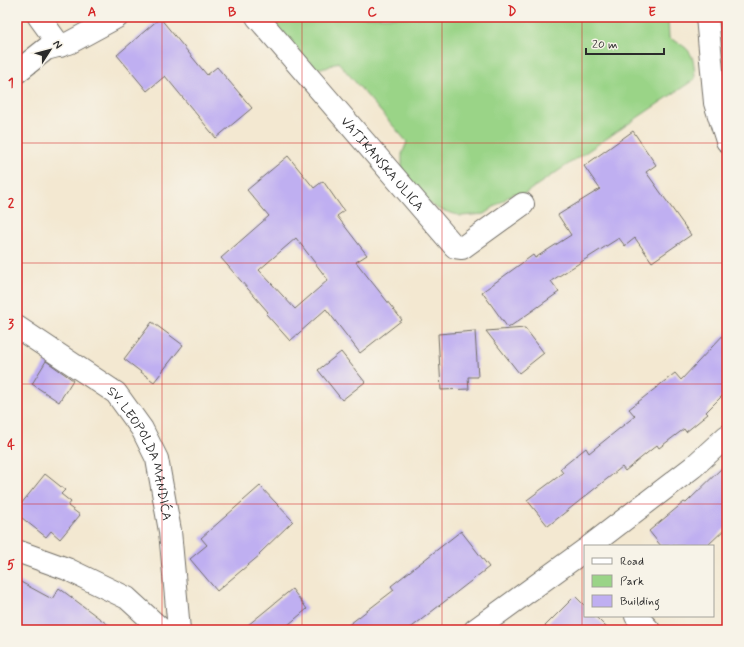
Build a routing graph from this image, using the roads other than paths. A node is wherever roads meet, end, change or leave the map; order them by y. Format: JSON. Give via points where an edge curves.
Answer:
{"nodes":[{"id":1,"x":39,"y":17,"type":"edge"},
{"id":2,"x":117,"y":17,"type":"edge"},
{"id":3,"x":257,"y":17,"type":"edge"},
{"id":4,"x":707,"y":17,"type":"edge"},
{"id":5,"x":60,"y":46,"type":"junction"},
{"id":6,"x":17,"y":72,"type":"edge"},
{"id":7,"x":727,"y":141,"type":"edge"},
{"id":8,"x":523,"y":204,"type":"dead end"},
{"id":9,"x":17,"y":327,"type":"edge"},
{"id":10,"x":727,"y":436,"type":"edge"},
{"id":11,"x":594,"y":545,"type":"edge"},
{"id":12,"x":17,"y":551,"type":"edge"},
{"id":13,"x":584,"y":553,"type":"edge"},
{"id":14,"x":637,"y":617,"type":"edge"},
{"id":15,"x":162,"y":630,"type":"edge"},
{"id":16,"x":178,"y":630,"type":"edge"},
{"id":17,"x":475,"y":630,"type":"edge"},
{"id":18,"x":649,"y":630,"type":"edge"}],
"edges":[{"from":1,"to":5,"type":"street"},
{"from":2,"to":5,"type":"street","via":[[69,44]]},
{"from":3,"to":8,"type":"street","name":"VATIKANSKA ULICA","via":[[455,247],[462,248]]},
{"from":4,"to":7,"type":"street","via":[[715,103]]},
{"from":5,"to":6,"type":"street","via":[[46,49]]},
{"from":9,"to":16,"type":"street","name":"SV. LEOPOLDA MANDIĆA","via":[[116,393],[142,429],[157,459],[170,531]]},
{"from":10,"to":11,"type":"street","via":[[693,467]]},
{"from":12,"to":15,"type":"street","via":[[67,569],[127,598]]},
{"from":13,"to":17,"type":"street"},
{"from":14,"to":18,"type":"street"}]}
